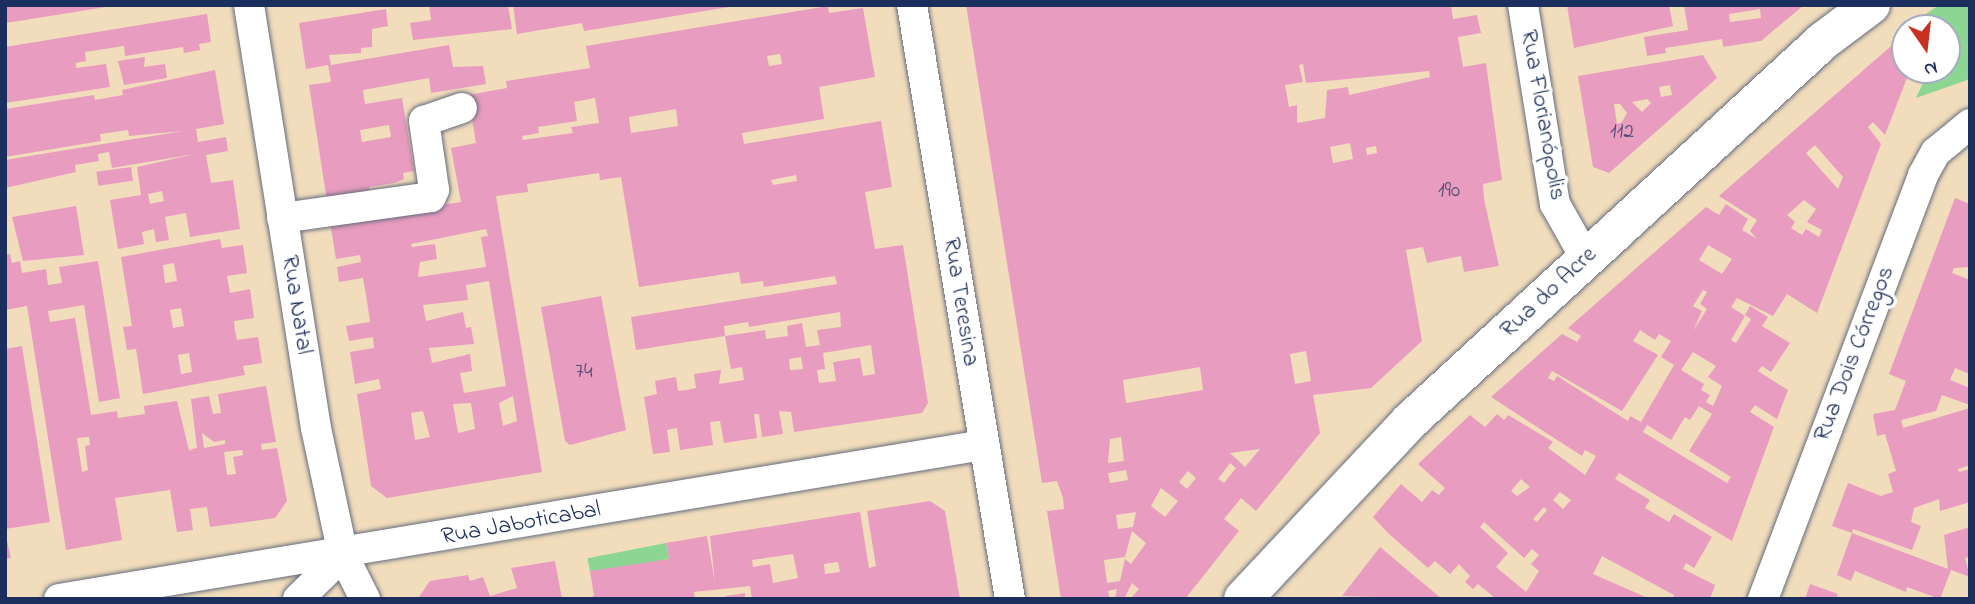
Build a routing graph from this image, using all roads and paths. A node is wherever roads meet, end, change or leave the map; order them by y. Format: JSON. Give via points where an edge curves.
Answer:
{"nodes":[{"id":1,"x":249,"y":5,"type":"edge"},
{"id":2,"x":912,"y":5,"type":"edge"},
{"id":3,"x":1523,"y":5,"type":"edge"},
{"id":4,"x":1871,"y":5,"type":"edge"},
{"id":5,"x":462,"y":108,"type":"dead end"},
{"id":6,"x":1970,"y":124,"type":"edge"},
{"id":7,"x":282,"y":218,"type":"junction"},
{"id":8,"x":1586,"y":259,"type":"junction"},
{"id":9,"x":983,"y":445,"type":"junction"},
{"id":10,"x":343,"y":555,"type":"junction"},
{"id":11,"x":59,"y":599,"type":"edge"},
{"id":12,"x":298,"y":599,"type":"edge"},
{"id":13,"x":365,"y":599,"type":"edge"},
{"id":14,"x":1010,"y":599,"type":"edge"},
{"id":15,"x":1243,"y":599,"type":"edge"},
{"id":16,"x":1763,"y":599,"type":"edge"}],
"edges":[{"from":1,"to":7,"type":"street","name":"Rua Natal"},
{"from":2,"to":9,"type":"street","name":"Rua Teresina"},
{"from":3,"to":8,"type":"street","name":"Rua Florianópolis","via":[[1555,204]]},
{"from":4,"to":8,"type":"main road","name":"Rua do Acre","via":[[1823,41]]},
{"from":5,"to":7,"type":"street","via":[[424,121],[434,190],[431,197]]},
{"from":6,"to":16,"type":"street","name":"Rua Dois Córregos","via":[[1936,152],[1923,175]]},
{"from":7,"to":10,"type":"street","name":"Rua Natal","via":[[316,428]]},
{"from":8,"to":15,"type":"main road","name":"Rua do Acre","via":[[1410,421]]},
{"from":9,"to":10,"type":"street","name":"Rua Jaboticabal"},
{"from":9,"to":14,"type":"street","name":"Rua Teresina"},
{"from":10,"to":11,"type":"street","name":"Rua Jaboticabal"},
{"from":10,"to":12,"type":"street"},
{"from":10,"to":13,"type":"street","name":"Rua Natal"}]}
